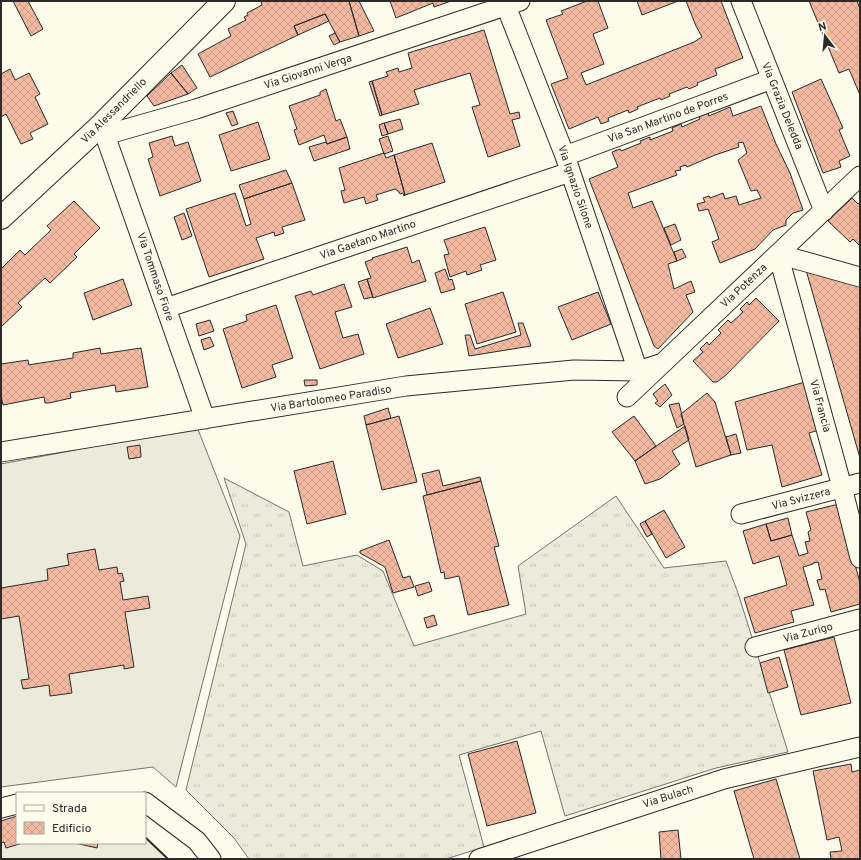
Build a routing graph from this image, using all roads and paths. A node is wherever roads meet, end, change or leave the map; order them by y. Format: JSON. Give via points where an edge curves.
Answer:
{"nodes":[{"id":1,"x":224,"y":1,"type":"edge"},
{"id":2,"x":741,"y":1,"type":"edge"},
{"id":3,"x":513,"y":3,"type":"edge"},
{"id":4,"x":772,"y":79,"type":"junction"},
{"id":5,"x":103,"y":131,"type":"junction"},
{"id":6,"x":567,"y":164,"type":"junction"},
{"id":7,"x":860,"y":176,"type":"edge"},
{"id":8,"x":824,"y":211,"type":"junction"},
{"id":9,"x":1,"y":218,"type":"edge"},
{"id":10,"x":778,"y":254,"type":"junction"},
{"id":11,"x":860,"y":276,"type":"edge"},
{"id":12,"x":166,"y":308,"type":"junction"},
{"id":13,"x":663,"y":363,"type":"junction"},
{"id":14,"x":638,"y":371,"type":"junction"},
{"id":15,"x":627,"y":397,"type":"dead end"},
{"id":16,"x":205,"y":419,"type":"junction"},
{"id":17,"x":1,"y":452,"type":"edge"},
{"id":18,"x":851,"y":485,"type":"edge"},
{"id":19,"x":741,"y":514,"type":"dead end"},
{"id":20,"x":860,"y":558,"type":"edge"},
{"id":21,"x":859,"y":625,"type":"edge"},
{"id":22,"x":755,"y":647,"type":"dead end"},
{"id":23,"x":860,"y":747,"type":"edge"},
{"id":24,"x":146,"y":803,"type":"edge"},
{"id":25,"x":16,"y":804,"type":"edge"},
{"id":26,"x":1,"y":808,"type":"edge"},
{"id":27,"x":211,"y":859,"type":"edge"},
{"id":28,"x":479,"y":859,"type":"edge"}],
"edges":[{"from":1,"to":5,"type":"street","name":"Via Alessandriello"},
{"from":2,"to":4,"type":"street","name":"Via Grazia Deledda"},
{"from":3,"to":5,"type":"street","name":"Via Giovanni Verga","via":[[196,109]]},
{"from":3,"to":6,"type":"street","name":"Via Ignazio Silone"},
{"from":4,"to":6,"type":"street","name":"Via San Martino de Porres"},
{"from":4,"to":8,"type":"street","name":"Via Grazia Deledda"},
{"from":5,"to":9,"type":"street","name":"Via Alessandriello"},
{"from":5,"to":12,"type":"street","name":"Via Tommaso Fiore"},
{"from":6,"to":12,"type":"street","name":"Via Gaetano Martino"},
{"from":6,"to":14,"type":"street","name":"Via Ignazio Silone"},
{"from":7,"to":8,"type":"street","name":"Via Potenza"},
{"from":8,"to":10,"type":"street","name":"Via Potenza"},
{"from":10,"to":11,"type":"street"},
{"from":10,"to":13,"type":"street","name":"Via Potenza"},
{"from":10,"to":18,"type":"street","name":"Via Francia"},
{"from":12,"to":16,"type":"street","name":"Via Tommaso Fiore"},
{"from":13,"to":14,"type":"street","name":"Via Bartolomeo Paradiso"},
{"from":13,"to":15,"type":"street","name":"Via Potenza"},
{"from":14,"to":16,"type":"street","name":"Via Bartolomeo Paradiso","via":[[574,370],[406,386]]},
{"from":16,"to":17,"type":"street","name":"Via Bartolomeo Paradiso"},
{"from":18,"to":19,"type":"street","name":"Via Svizzera"},
{"from":18,"to":20,"type":"street","name":"Via Francia"},
{"from":21,"to":22,"type":"street","name":"Via Zurigo"},
{"from":23,"to":28,"type":"street","name":"Via Bulach","via":[[724,779]]},
{"from":24,"to":27,"type":"street","via":[[197,841]]},
{"from":25,"to":26,"type":"street"}]}
